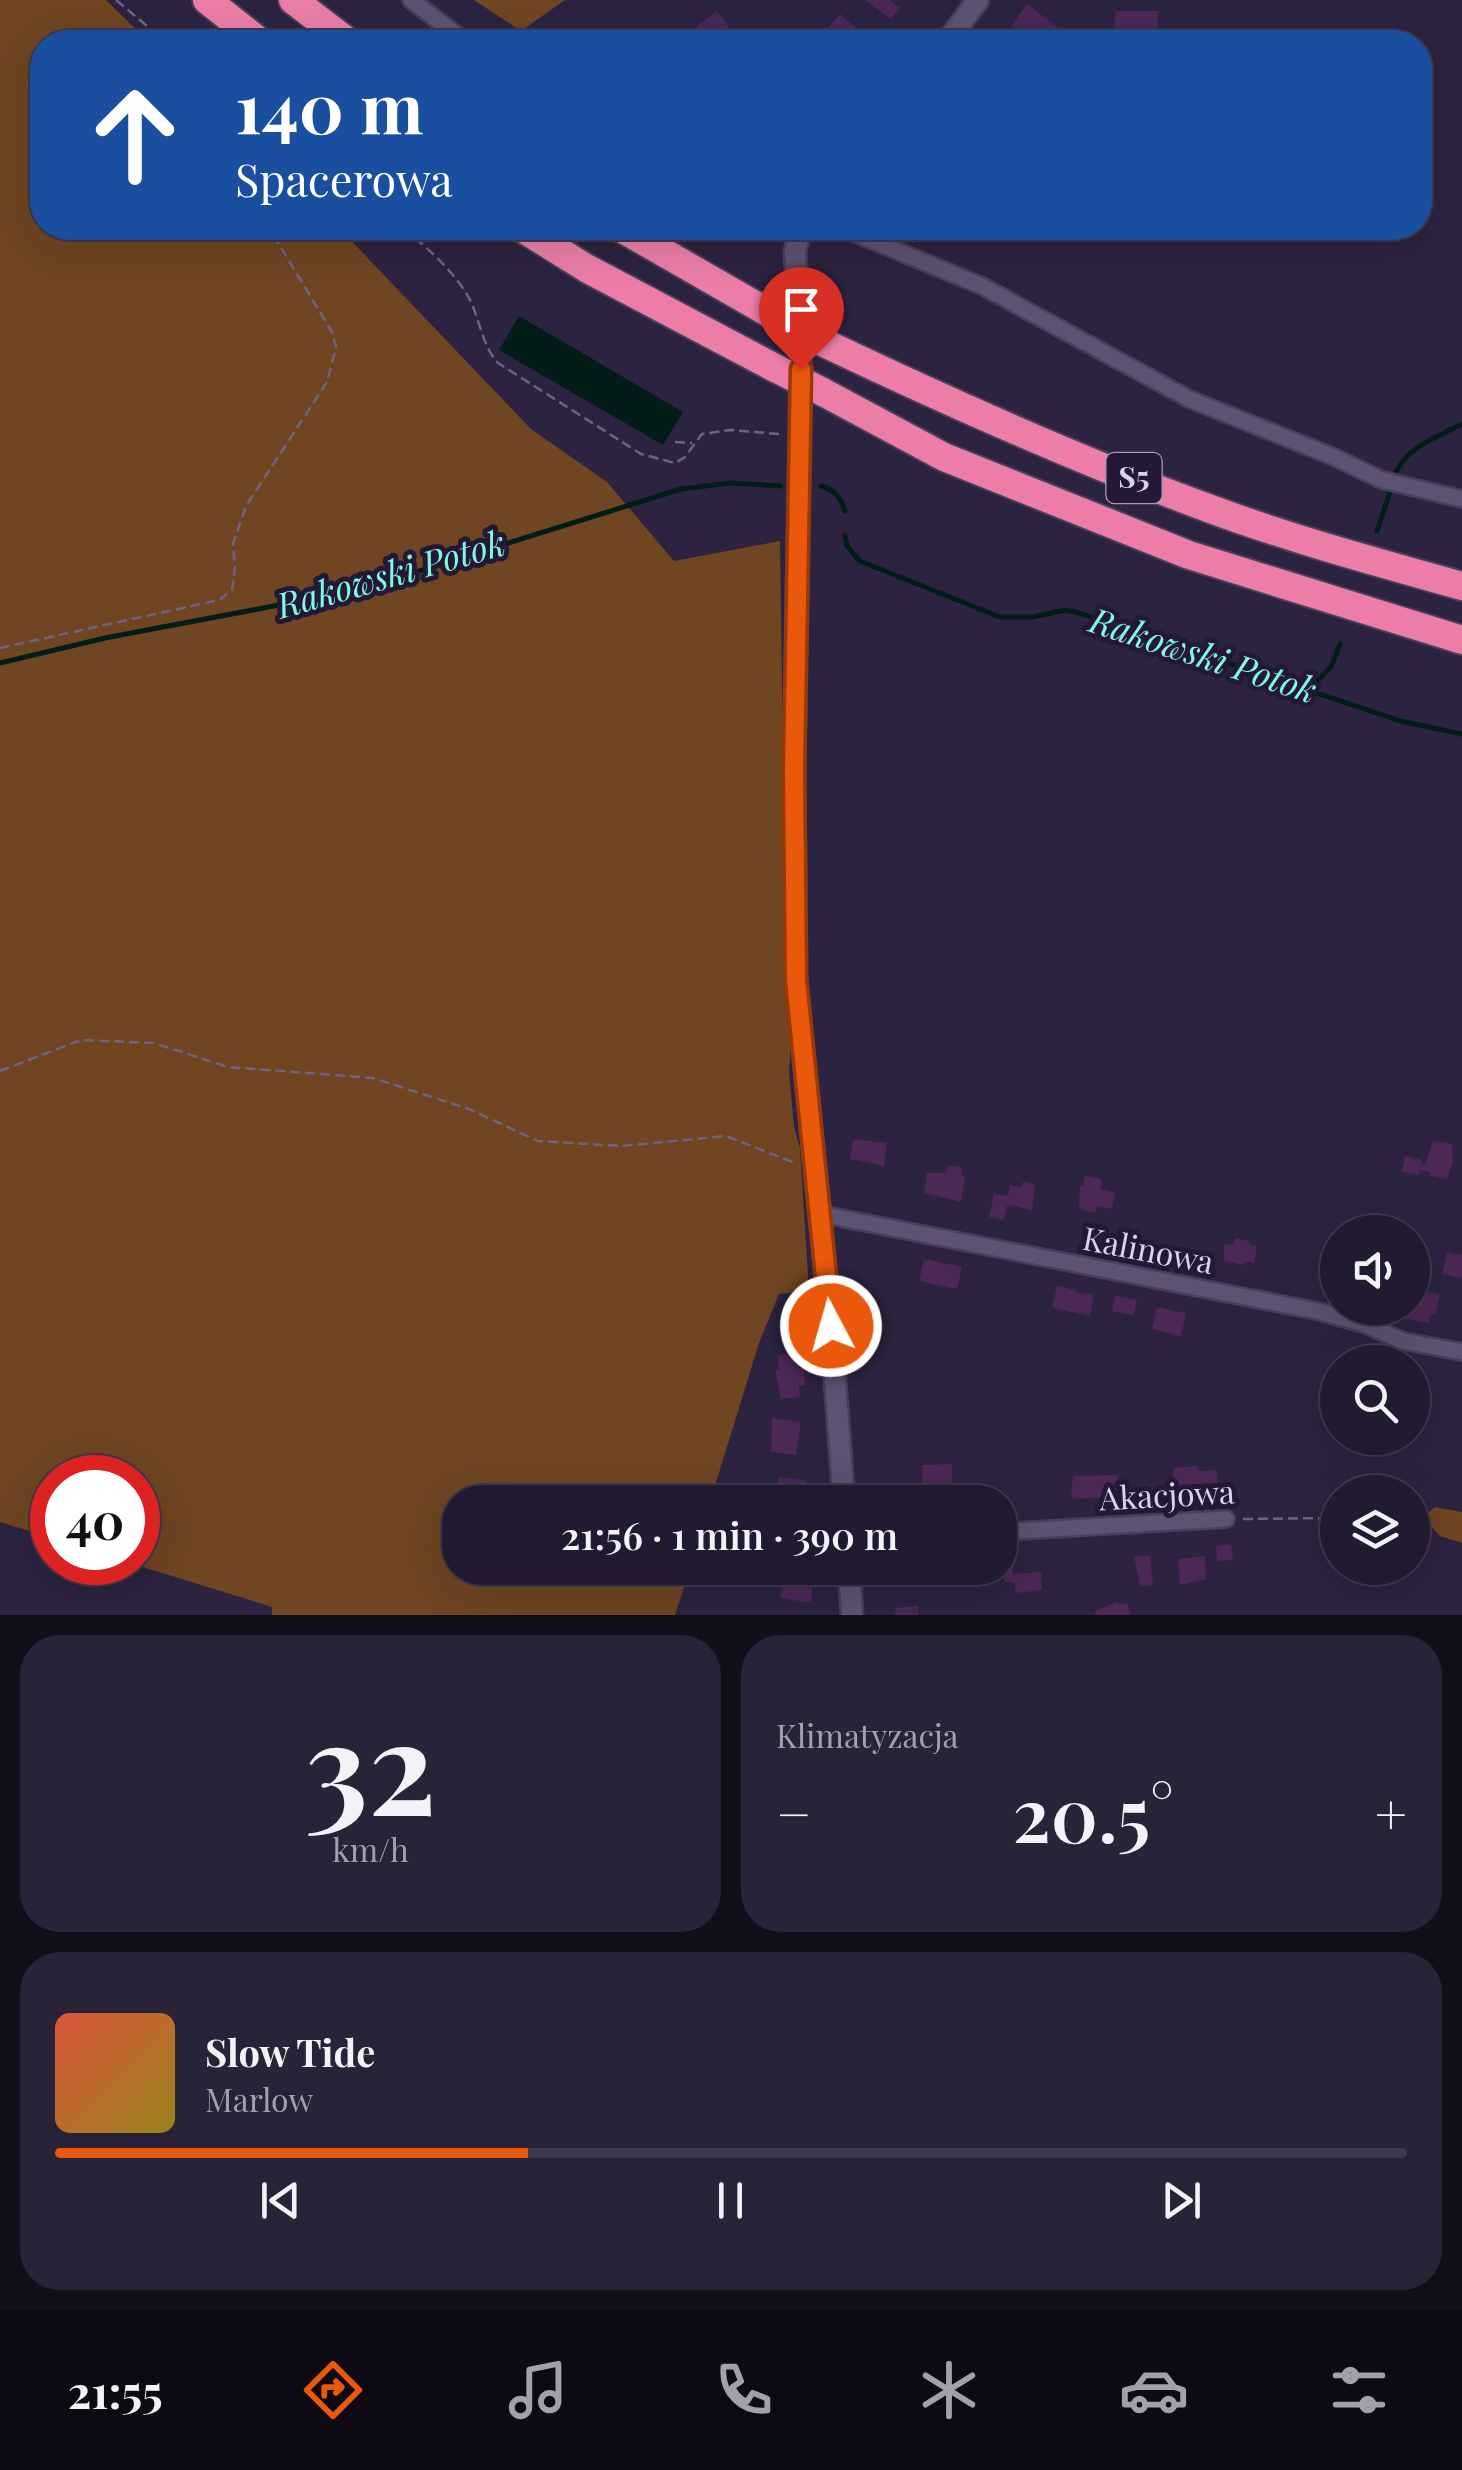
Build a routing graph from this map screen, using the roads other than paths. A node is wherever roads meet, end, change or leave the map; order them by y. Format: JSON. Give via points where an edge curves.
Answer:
{"nodes":[{"id":1,"x":207,"y":0,"type":"edge"},
{"id":2,"x":293,"y":0,"type":"edge"},
{"id":3,"x":410,"y":0,"type":"edge"},
{"id":4,"x":978,"y":0,"type":"edge"},
{"id":5,"x":245,"y":30,"type":"edge"},
{"id":6,"x":332,"y":30,"type":"edge"},
{"id":7,"x":450,"y":30,"type":"edge"},
{"id":8,"x":956,"y":30,"type":"edge"},
{"id":9,"x":541,"y":240,"type":"edge"},
{"id":10,"x":642,"y":240,"type":"edge"},
{"id":11,"x":797,"y":240,"type":"edge"},
{"id":12,"x":871,"y":240,"type":"edge"},
{"id":13,"x":1462,"y":500,"type":"edge"},
{"id":14,"x":1462,"y":586,"type":"edge"},
{"id":15,"x":1462,"y":640,"type":"edge"},
{"id":16,"x":820,"y":1214,"type":"junction"},
{"id":17,"x":1462,"y":1352,"type":"edge"},
{"id":18,"x":843,"y":1485,"type":"edge"},
{"id":19,"x":1226,"y":1518,"type":"road end"},
{"id":20,"x":1017,"y":1531,"type":"edge"},
{"id":21,"x":850,"y":1585,"type":"edge"},
{"id":22,"x":852,"y":1615,"type":"edge"}],
"edges":[{"from":1,"to":5,"type":"highway"},
{"from":2,"to":6,"type":"highway"},
{"from":3,"to":7,"type":"street"},
{"from":4,"to":8,"type":"street"},
{"from":9,"to":15,"type":"highway","number":"S5","bridge":true,"via":[[944,456],[1189,556]]},
{"from":10,"to":14,"type":"highway","number":"S5","bridge":true,"via":[[818,340],[975,414],[1208,508]]},
{"from":11,"to":16,"type":"street","via":[[796,980]]},
{"from":12,"to":13,"type":"street","via":[[982,286],[1189,398],[1382,480]]},
{"from":16,"to":17,"type":"street","name":"Kalinowa","via":[[1317,1312],[1403,1341]]},
{"from":16,"to":18,"type":"street"},
{"from":19,"to":20,"type":"street","name":"Akacjowa"},
{"from":21,"to":22,"type":"street"}]}
